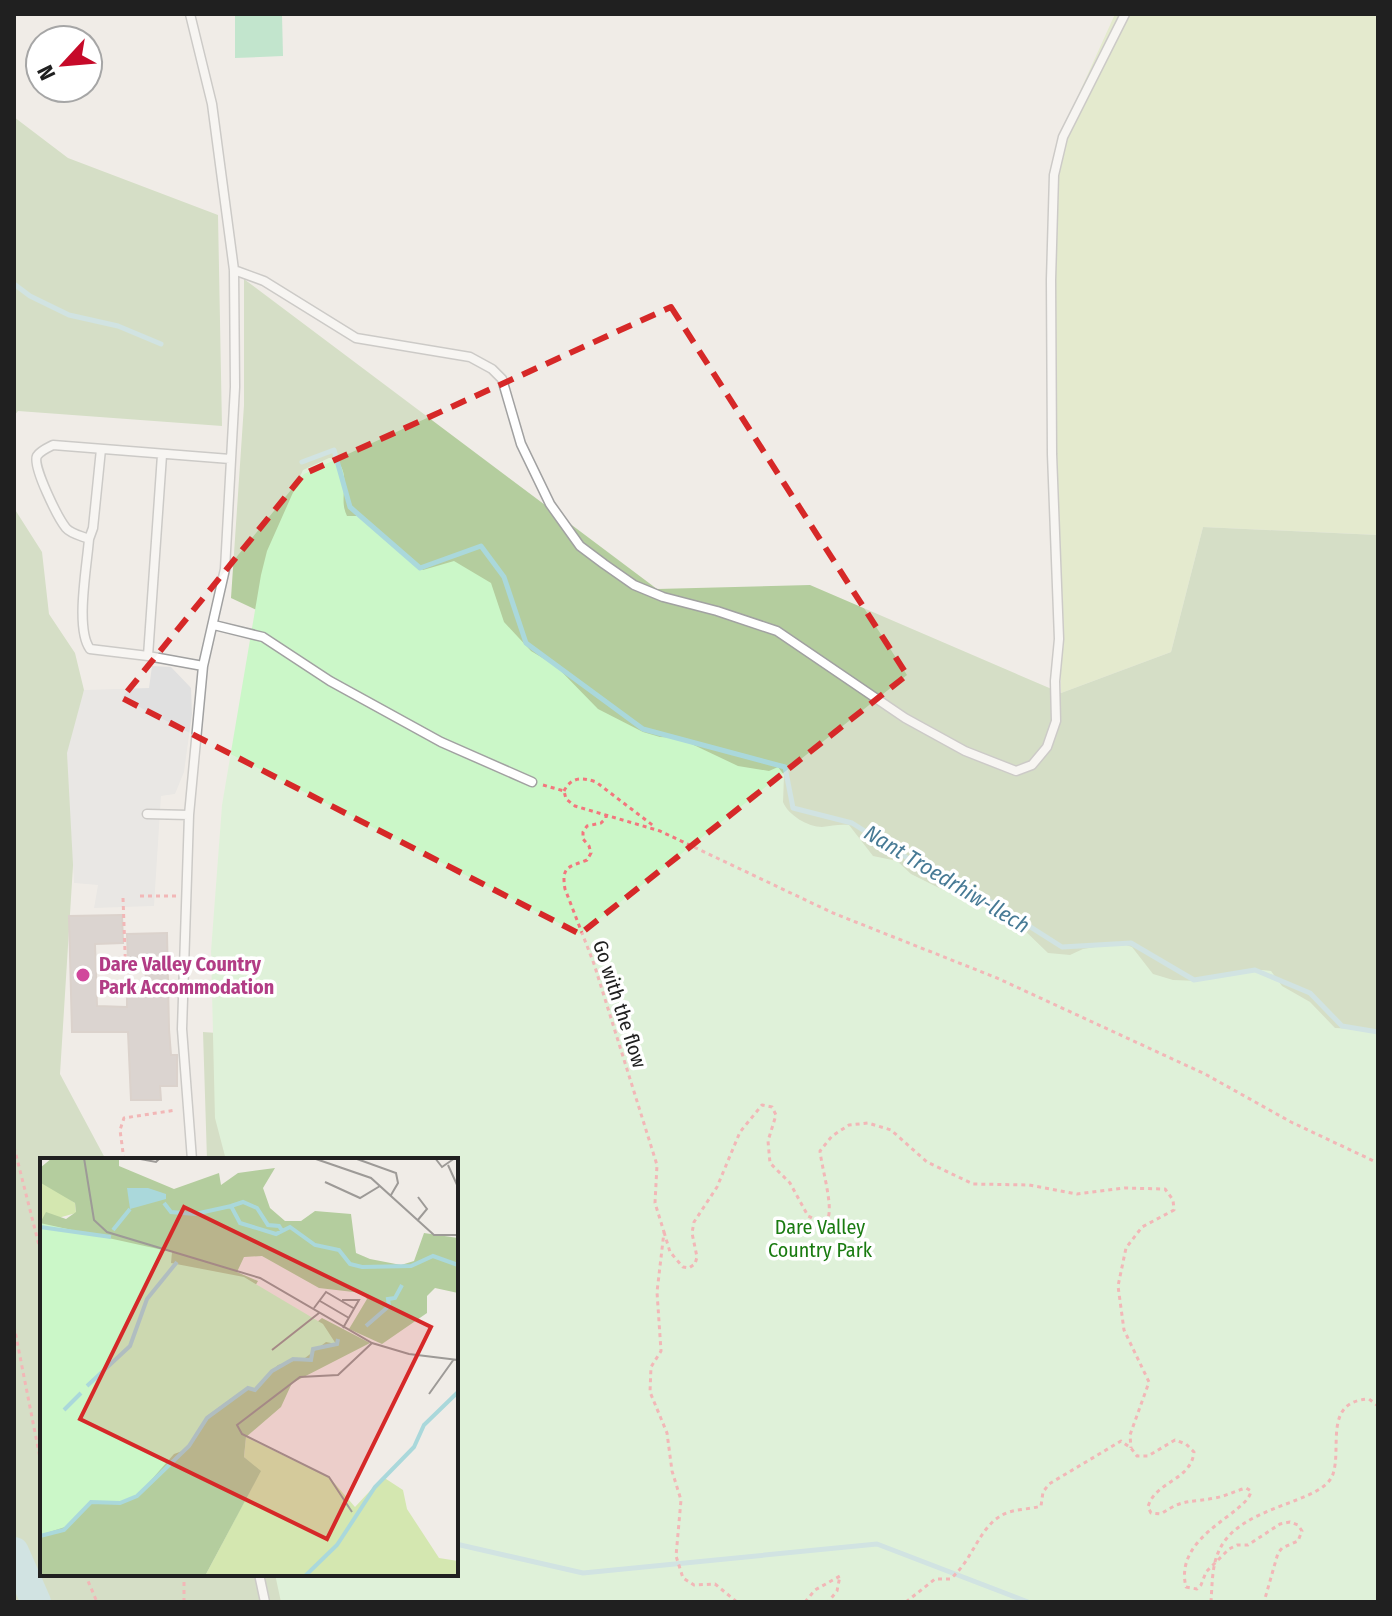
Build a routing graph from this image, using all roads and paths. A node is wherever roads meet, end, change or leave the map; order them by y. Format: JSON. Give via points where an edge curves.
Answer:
{"nodes":[{"id":1,"x":190,"y":14,"type":"edge"},
{"id":2,"x":1125,"y":14,"type":"edge"},
{"id":3,"x":234,"y":270,"type":"junction"},
{"id":4,"x":101,"y":449,"type":"junction"},
{"id":5,"x":162,"y":455,"type":"junction"},
{"id":6,"x":230,"y":459,"type":"junction"},
{"id":7,"x":89,"y":539,"type":"junction"},
{"id":8,"x":214,"y":625,"type":"junction"},
{"id":9,"x":148,"y":656,"type":"junction"},
{"id":10,"x":203,"y":666,"type":"junction"},
{"id":11,"x":532,"y":782,"type":"joint"},
{"id":12,"x":564,"y":791,"type":"junction"},
{"id":13,"x":147,"y":814,"type":"dead end"},
{"id":14,"x":606,"y":814,"type":"junction"},
{"id":15,"x":189,"y":815,"type":"junction"},
{"id":16,"x":660,"y":831,"type":"junction"},
{"id":17,"x":140,"y":896,"type":"dead end"},
{"id":18,"x":186,"y":896,"type":"junction"},
{"id":19,"x":123,"y":898,"type":"dead end"},
{"id":20,"x":126,"y":978,"type":"dead end"},
{"id":21,"x":188,"y":1108,"type":"junction"},
{"id":22,"x":14,"y":1147,"type":"edge"},
{"id":23,"x":124,"y":1158,"type":"edge"},
{"id":24,"x":192,"y":1158,"type":"edge"},
{"id":25,"x":1378,"y":1163,"type":"edge"},
{"id":26,"x":664,"y":1232,"type":"junction"},
{"id":27,"x":40,"y":1249,"type":"edge"},
{"id":28,"x":14,"y":1326,"type":"edge"},
{"id":29,"x":1378,"y":1406,"type":"edge"},
{"id":30,"x":1131,"y":1448,"type":"junction"},
{"id":31,"x":40,"y":1458,"type":"edge"},
{"id":32,"x":1216,"y":1560,"type":"junction"},
{"id":33,"x":86,"y":1576,"type":"edge"},
{"id":34,"x":184,"y":1576,"type":"edge"},
{"id":35,"x":259,"y":1576,"type":"edge"},
{"id":36,"x":97,"y":1602,"type":"edge"},
{"id":37,"x":184,"y":1602,"type":"edge"},
{"id":38,"x":265,"y":1602,"type":"edge"},
{"id":39,"x":737,"y":1602,"type":"edge"},
{"id":40,"x":805,"y":1602,"type":"edge"},
{"id":41,"x":828,"y":1602,"type":"edge"},
{"id":42,"x":906,"y":1602,"type":"edge"},
{"id":43,"x":1211,"y":1602,"type":"edge"},
{"id":44,"x":1264,"y":1602,"type":"edge"}],
"edges":[{"from":1,"to":3,"type":"lane","via":[[212,104]]},
{"from":2,"to":3,"type":"lane","via":[[1063,137],[1054,175],[1056,721],[1047,747],[1032,765],[1016,771],[905,718],[777,631],[634,585],[580,546],[550,504],[521,444],[502,379],[492,369],[470,357],[356,338],[264,281]]},
{"from":3,"to":6,"type":"lane"},
{"from":4,"to":5,"type":"lane"},
{"from":4,"to":7,"type":"lane"},
{"from":4,"to":7,"type":"lane","via":[[53,445],[36,459],[67,530]]},
{"from":5,"to":6,"type":"lane"},
{"from":5,"to":9,"type":"lane"},
{"from":6,"to":8,"type":"lane","via":[[225,569]]},
{"from":7,"to":9,"type":"lane","via":[[84,642],[90,649]]},
{"from":8,"to":10,"type":"lane"},
{"from":8,"to":11,"type":"lane","via":[[263,637],[441,742]]},
{"from":9,"to":10,"type":"lane"},
{"from":10,"to":15,"type":"lane"},
{"from":11,"to":12,"type":"path"},
{"from":12,"to":14,"type":"path","via":[[575,806]]},
{"from":12,"to":16,"type":"path","via":[[576,779],[596,782]]},
{"from":13,"to":15,"type":"lane"},
{"from":14,"to":16,"type":"path"},
{"from":14,"to":26,"type":"path","name":"Go with the flow","via":[[601,823],[583,832],[591,853],[587,860],[571,865],[563,876],[654,1149],[655,1203]]},
{"from":15,"to":18,"type":"lane"},
{"from":16,"to":25,"type":"path","via":[[833,913],[1089,1019]]},
{"from":17,"to":18,"type":"path"},
{"from":18,"to":21,"type":"lane","via":[[182,1029]]},
{"from":19,"to":20,"type":"path"},
{"from":21,"to":23,"type":"path","via":[[124,1118]]},
{"from":21,"to":24,"type":"lane"},
{"from":22,"to":27,"type":"path"},
{"from":26,"to":30,"type":"path","name":"Go with the flow","via":[[670,1252],[683,1267],[695,1264],[694,1222],[717,1187],[740,1132],[762,1105],[772,1107],[776,1115],[768,1141],[770,1163],[808,1216],[820,1222],[831,1210],[820,1151],[849,1125],[868,1123],[891,1130],[927,1162],[973,1184],[1029,1185],[1077,1194],[1165,1189],[1174,1210],[1142,1227],[1126,1248],[1118,1286],[1124,1330],[1149,1382],[1130,1435]]},
{"from":26,"to":39,"type":"path","name":"Go with the flow","via":[[657,1292],[661,1351],[651,1367],[650,1392],[667,1433],[681,1500],[676,1556],[683,1578],[694,1585],[715,1584]]},
{"from":28,"to":31,"type":"path"},
{"from":29,"to":32,"type":"path","via":[[1369,1399],[1351,1403],[1336,1429],[1328,1481],[1238,1525],[1225,1538]]},
{"from":30,"to":32,"type":"path","via":[[1137,1456],[1148,1456],[1175,1440],[1194,1452],[1193,1463],[1150,1501],[1155,1515],[1183,1501],[1251,1491],[1246,1502],[1217,1522],[1194,1550],[1186,1566],[1186,1587],[1201,1585]]},
{"from":30,"to":42,"type":"path","via":[[1121,1441],[1049,1484],[1041,1506],[1009,1512],[986,1526],[964,1568],[950,1579],[935,1579]]},
{"from":32,"to":43,"type":"path"},
{"from":32,"to":44,"type":"path","via":[[1280,1524],[1298,1525],[1301,1537],[1278,1553]]},
{"from":33,"to":36,"type":"path"},
{"from":34,"to":37,"type":"path"},
{"from":35,"to":38,"type":"lane"},
{"from":40,"to":41,"type":"path","via":[[840,1576]]}]}
